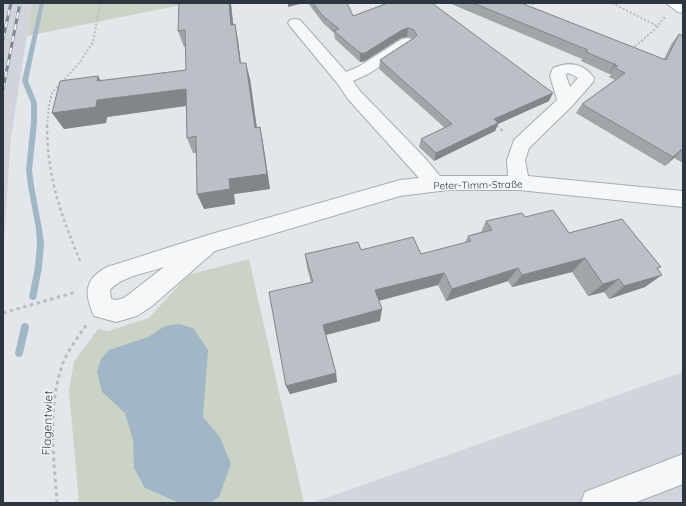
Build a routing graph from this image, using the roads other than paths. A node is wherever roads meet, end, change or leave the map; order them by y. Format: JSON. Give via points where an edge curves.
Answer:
{"nodes":[{"id":1,"x":683,"y":8,"type":"edge"},
{"id":2,"x":670,"y":9,"type":"edge"},
{"id":3,"x":295,"y":23,"type":"dead end"},
{"id":4,"x":407,"y":42,"type":"edge"},
{"id":5,"x":343,"y":79,"type":"junction"},
{"id":6,"x":566,"y":102,"type":"dead end"},
{"id":7,"x":519,"y":183,"type":"junction"},
{"id":8,"x":435,"y":184,"type":"junction"},
{"id":9,"x":683,"y":199,"type":"edge"},
{"id":10,"x":208,"y":244,"type":"junction"},
{"id":11,"x":683,"y":469,"type":"edge"},
{"id":12,"x":596,"y":503,"type":"edge"}],
"edges":[{"from":1,"to":2,"type":"main road"},
{"from":3,"to":5,"type":"street"},
{"from":4,"to":5,"type":"street","via":[[364,70]]},
{"from":5,"to":8,"type":"street","via":[[354,95]]},
{"from":6,"to":7,"type":"street","via":[[520,145],[516,160]]},
{"from":7,"to":8,"type":"street","name":"Peter-Timm-Straße"},
{"from":7,"to":9,"type":"street","name":"Peter-Timm-Straße"},
{"from":8,"to":10,"type":"street","name":"Peter-Timm-Straße","via":[[400,188]]},
{"from":10,"to":10,"type":"street","name":"Peter-Timm-Straße","via":[[130,308],[116,311],[102,308],[97,297],[100,286],[108,277]]},
{"from":11,"to":12,"type":"street"}]}
